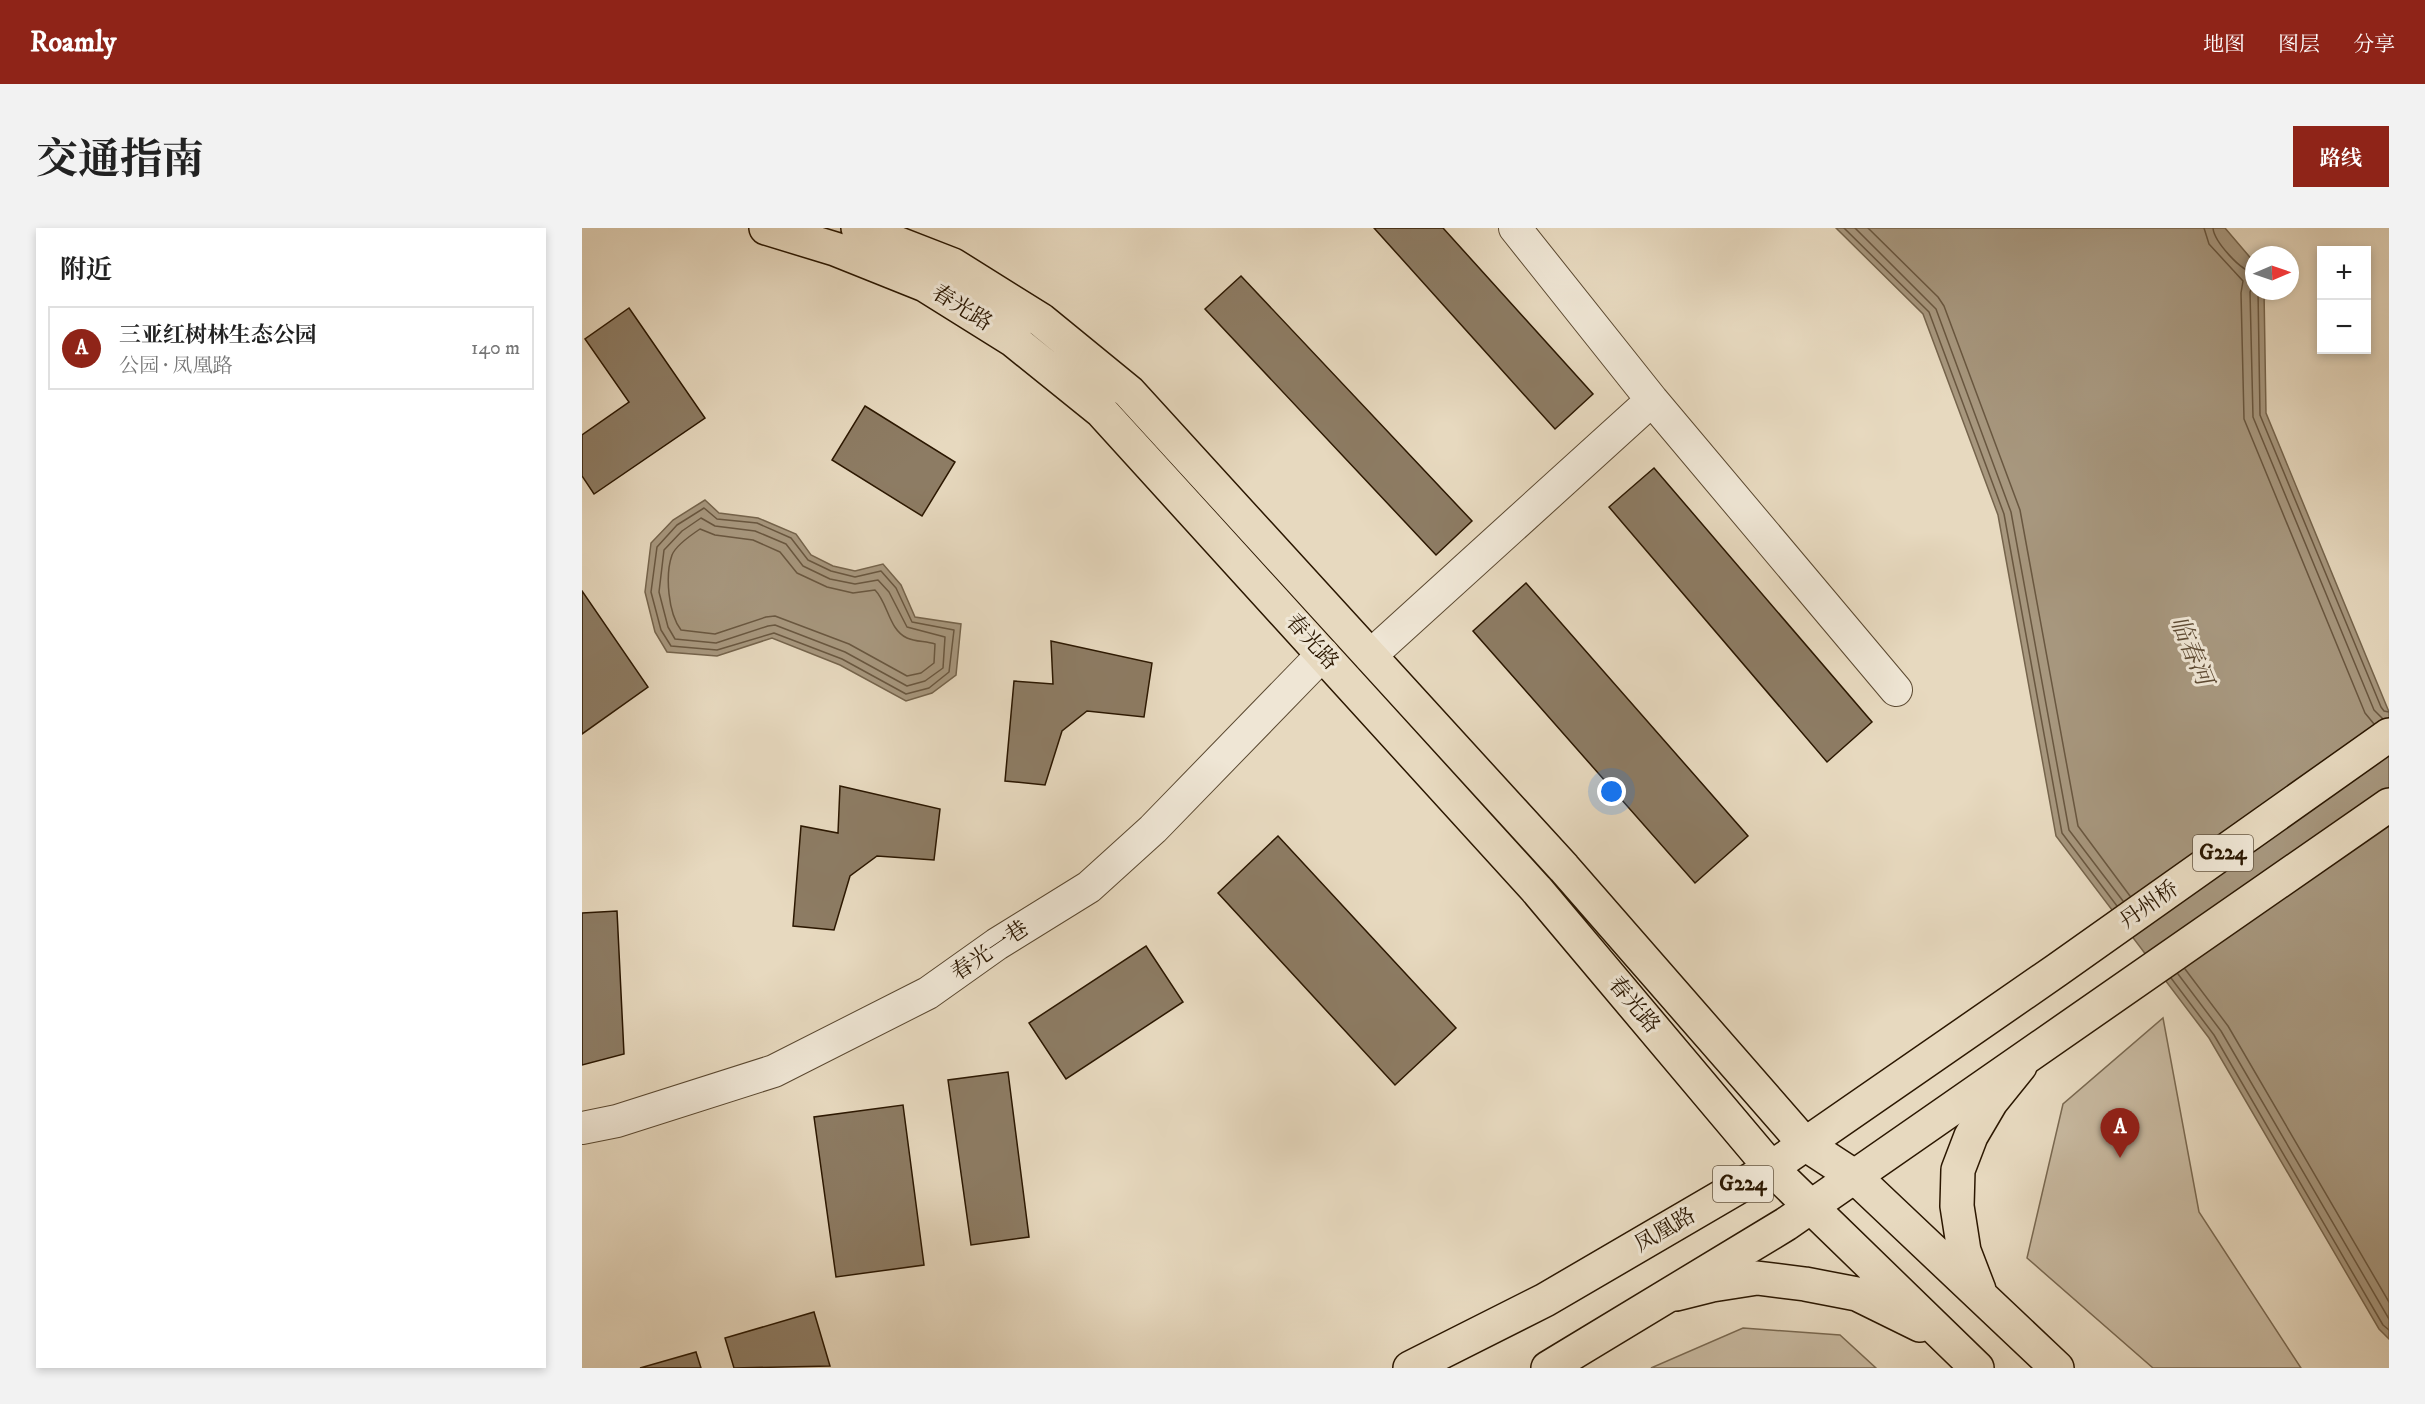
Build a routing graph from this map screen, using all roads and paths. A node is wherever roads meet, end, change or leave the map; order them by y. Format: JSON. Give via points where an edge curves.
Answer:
{"nodes":[{"id":1,"x":766,"y":228,"type":"edge"},
{"id":2,"x":858,"y":228,"type":"edge"},
{"id":3,"x":1515,"y":228,"type":"edge"},
{"id":4,"x":1652,"y":400,"type":"junction"},
{"id":5,"x":1323,"y":654,"type":"junction"},
{"id":6,"x":1370,"y":656,"type":"junction"},
{"id":7,"x":1896,"y":690,"type":"dead end"},
{"id":8,"x":2389,"y":735,"type":"edge"},
{"id":9,"x":2389,"y":805,"type":"edge"},
{"id":10,"x":2057,"y":970,"type":"joint"},
{"id":11,"x":2029,"y":1054,"type":"junction"},
{"id":12,"x":582,"y":1128,"type":"edge"},
{"id":13,"x":1805,"y":1144,"type":"junction"},
{"id":14,"x":1771,"y":1168,"type":"junction"},
{"id":15,"x":1854,"y":1176,"type":"junction"},
{"id":16,"x":1811,"y":1206,"type":"junction"},
{"id":17,"x":1665,"y":1296,"type":"junction"},
{"id":18,"x":1982,"y":1297,"type":"junction"},
{"id":19,"x":1941,"y":1334,"type":"junction"},
{"id":20,"x":1410,"y":1368,"type":"edge"},
{"id":21,"x":1548,"y":1368,"type":"edge"},
{"id":22,"x":1977,"y":1368,"type":"edge"},
{"id":23,"x":2057,"y":1368,"type":"edge"}],
"edges":[{"from":1,"to":5,"type":"main road","name":"春光路","via":[[835,249],[925,285],[1013,340],[1101,411]]},
{"from":2,"to":6,"type":"main road","name":"春光路","via":[[953,265],[1041,320],[1129,392]]},
{"from":3,"to":4,"type":"street"},
{"from":4,"to":6,"type":"street"},
{"from":4,"to":7,"type":"street"},
{"from":5,"to":12,"type":"street","name":"春光一巷","via":[[1168,814],[1089,887],[928,993],[774,1071],[617,1121]]},
{"from":5,"to":14,"type":"main road","name":"春光路","via":[[1536,888]]},
{"from":6,"to":13,"type":"main road","name":"春光路","via":[[1564,868]]},
{"from":8,"to":10,"type":"main road","name":"丹州桥","number":"G224"},
{"from":9,"to":11,"type":"main road","number":"G224"},
{"from":10,"to":13,"type":"main road","name":"凤凰路","number":"G224"},
{"from":11,"to":15,"type":"main road","number":"G224"},
{"from":11,"to":18,"type":"main road","via":[[1991,1102],[1971,1136],[1958,1170],[1957,1206],[1964,1251]]},
{"from":13,"to":14,"type":"main road","name":"凤凰路","number":"G224"},
{"from":13,"to":15,"type":"main road","name":"春光路"},
{"from":14,"to":16,"type":"main road","name":"春光路"},
{"from":14,"to":20,"type":"main road","name":"凤凰路","number":"G224","via":[[1545,1300]]},
{"from":15,"to":16,"type":"main road","number":"G224"},
{"from":15,"to":18,"type":"main road","name":"春光路"},
{"from":16,"to":17,"type":"main road","number":"G224"},
{"from":16,"to":19,"type":"main road","name":"春光路"},
{"from":17,"to":19,"type":"main road","via":[[1758,1278],[1806,1284],[1857,1294]]},
{"from":17,"to":21,"type":"main road","number":"G224"},
{"from":18,"to":23,"type":"main road","name":"春光路"},
{"from":19,"to":22,"type":"main road","name":"春光路"}]}
